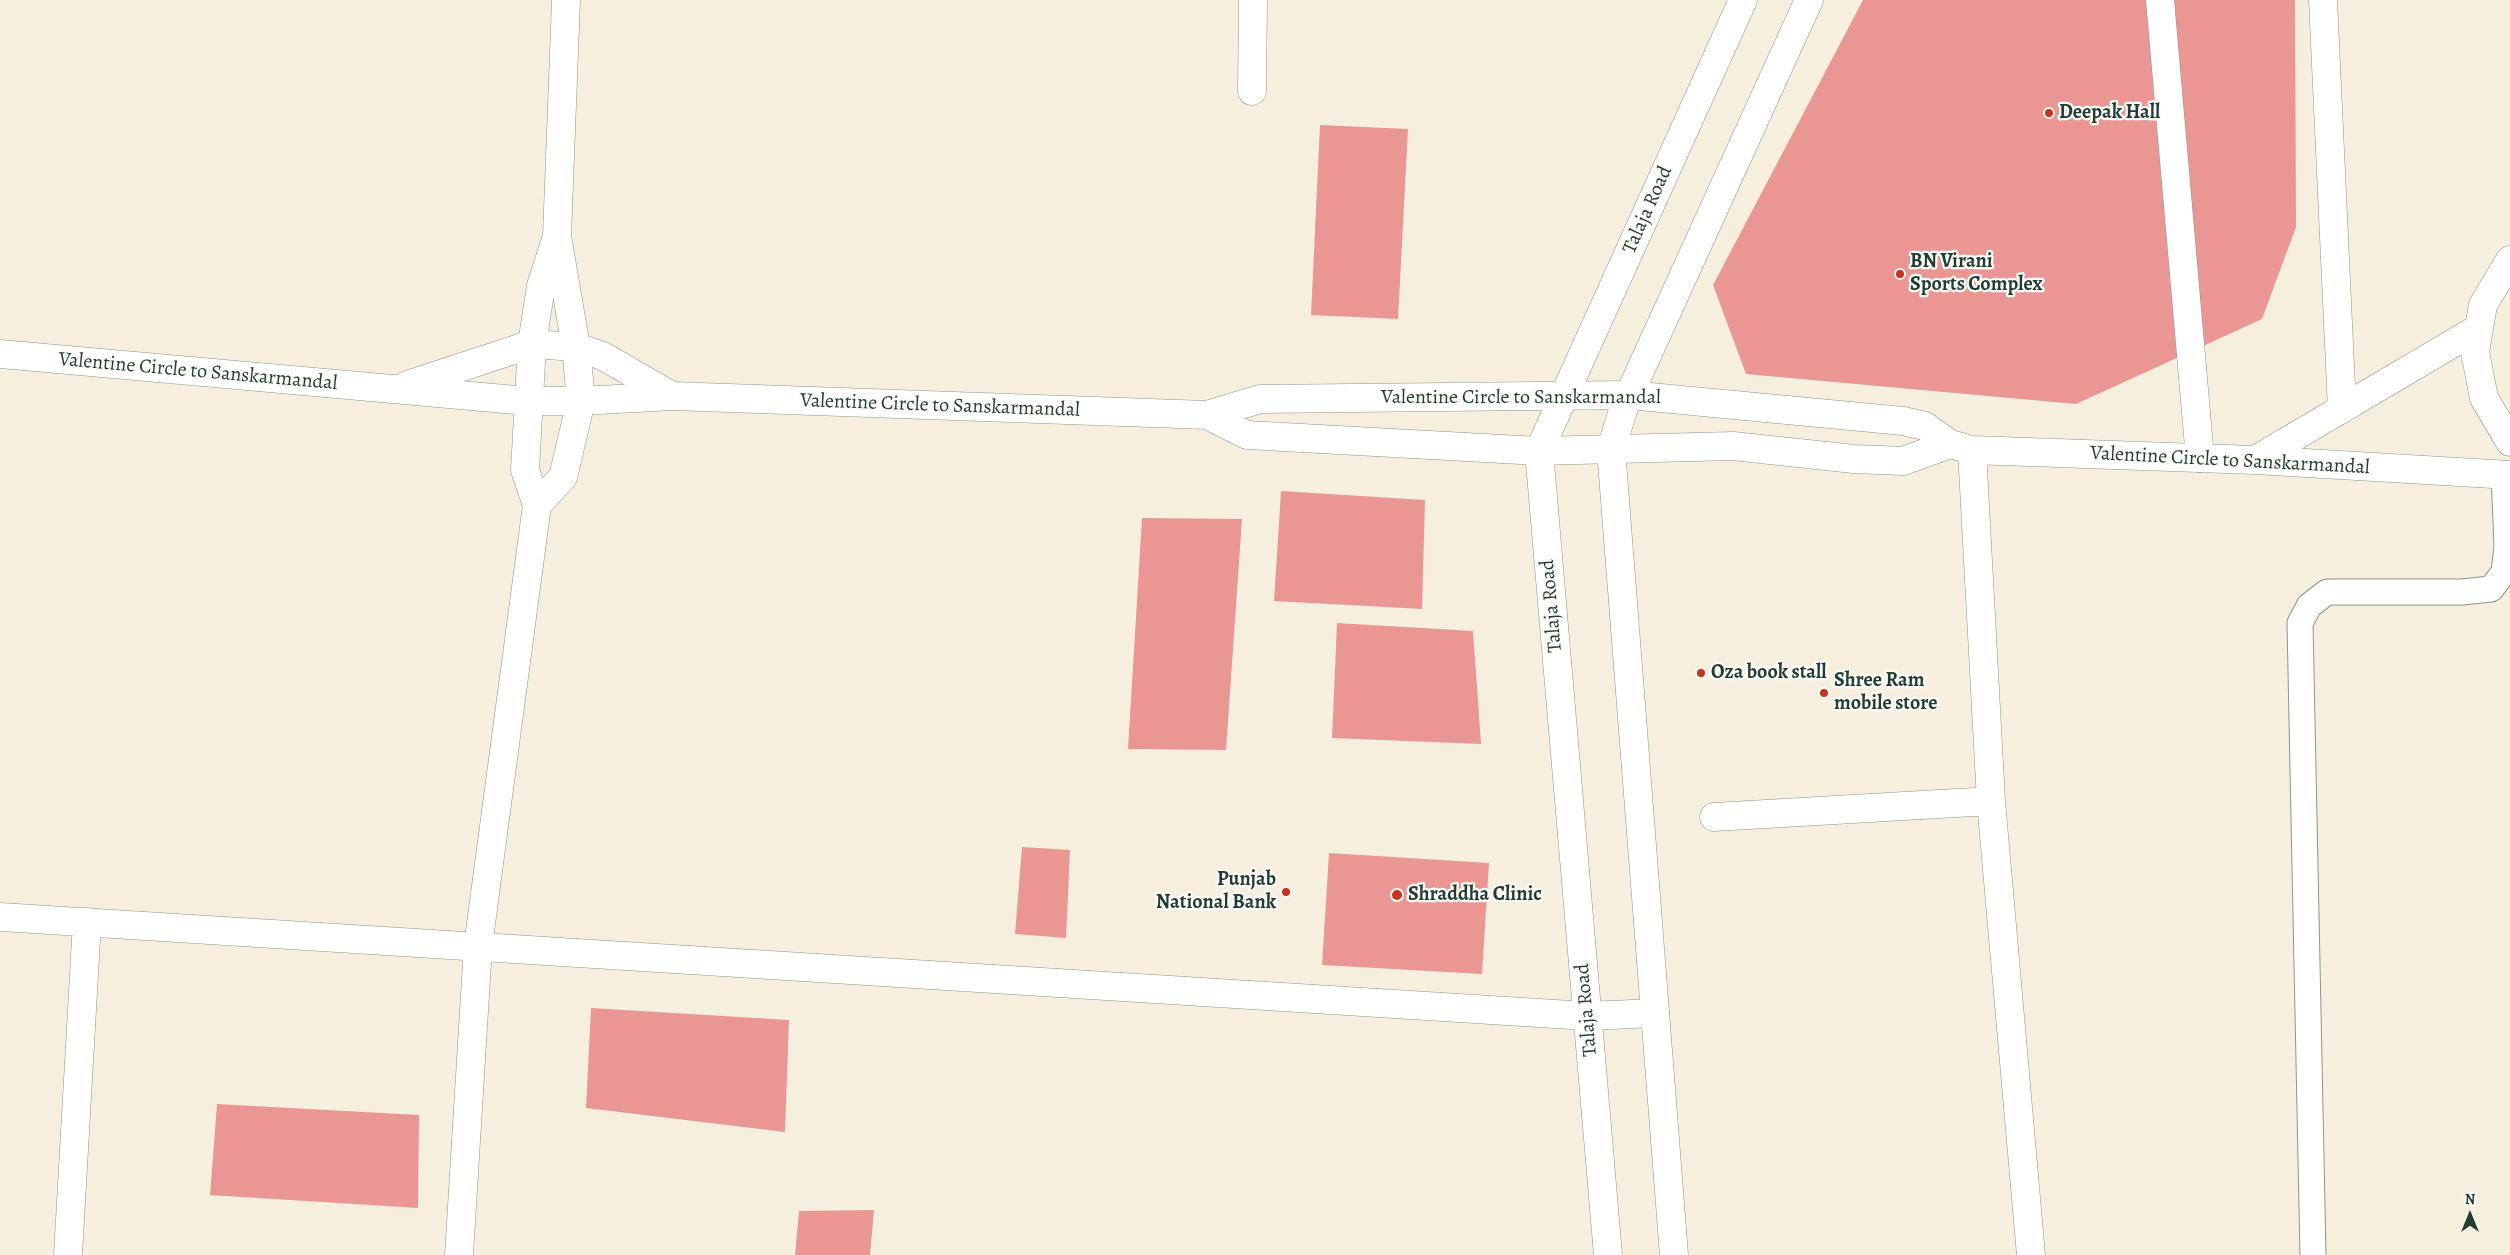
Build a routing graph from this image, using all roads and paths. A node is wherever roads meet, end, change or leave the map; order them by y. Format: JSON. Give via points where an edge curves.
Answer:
{"nodes":[{"id":1,"x":566,"y":0,"type":"edge"},
{"id":2,"x":1253,"y":0,"type":"edge"},
{"id":3,"x":1743,"y":0,"type":"edge"},
{"id":4,"x":1810,"y":0,"type":"edge"},
{"id":5,"x":2160,"y":0,"type":"edge"},
{"id":6,"x":2324,"y":0,"type":"edge"},
{"id":7,"x":1252,"y":91,"type":"dead end"},
{"id":8,"x":557,"y":236,"type":"junction"},
{"id":9,"x":2510,"y":260,"type":"edge"},
{"id":10,"x":2479,"y":328,"type":"junction"},
{"id":11,"x":532,"y":344,"type":"junction"},
{"id":12,"x":576,"y":348,"type":"junction"},
{"id":13,"x":0,"y":354,"type":"edge"},
{"id":14,"x":396,"y":389,"type":"junction"},
{"id":15,"x":1564,"y":395,"type":"junction"},
{"id":16,"x":1629,"y":395,"type":"junction"},
{"id":17,"x":672,"y":396,"type":"junction"},
{"id":18,"x":527,"y":401,"type":"junction"},
{"id":19,"x":581,"y":401,"type":"junction"},
{"id":20,"x":2342,"y":409,"type":"junction"},
{"id":21,"x":1208,"y":415,"type":"junction"},
{"id":22,"x":2510,"y":442,"type":"edge"},
{"id":23,"x":1961,"y":447,"type":"junction"},
{"id":24,"x":1610,"y":449,"type":"junction"},
{"id":25,"x":1539,"y":452,"type":"junction"},
{"id":26,"x":2200,"y":458,"type":"junction"},
{"id":27,"x":2255,"y":460,"type":"junction"},
{"id":28,"x":2507,"y":474,"type":"edge"},
{"id":29,"x":537,"y":505,"type":"junction"},
{"id":30,"x":1991,"y":801,"type":"junction"},
{"id":31,"x":1714,"y":816,"type":"dead end"},
{"id":32,"x":0,"y":916,"type":"edge"},
{"id":33,"x":87,"y":922,"type":"junction"},
{"id":34,"x":478,"y":946,"type":"junction"},
{"id":35,"x":1655,"y":1014,"type":"junction"},
{"id":36,"x":1587,"y":1016,"type":"junction"},
{"id":37,"x":68,"y":1255,"type":"edge"},
{"id":38,"x":459,"y":1255,"type":"edge"},
{"id":39,"x":1608,"y":1255,"type":"edge"},
{"id":40,"x":1674,"y":1255,"type":"edge"},
{"id":41,"x":2032,"y":1255,"type":"edge"},
{"id":42,"x":2313,"y":1255,"type":"edge"}],
"edges":[{"from":1,"to":8,"type":"main road"},
{"from":2,"to":7,"type":"main road"},
{"from":3,"to":15,"type":"main road","name":"Talaja Road"},
{"from":4,"to":16,"type":"main road"},
{"from":5,"to":26,"type":"main road"},
{"from":6,"to":20,"type":"main road"},
{"from":8,"to":11,"type":"main road","via":[[541,286]]},
{"from":8,"to":12,"type":"main road"},
{"from":9,"to":10,"type":"main road","via":[[2484,305]]},
{"from":10,"to":20,"type":"main road"},
{"from":10,"to":22,"type":"main road","via":[[2475,352],[2484,398]]},
{"from":11,"to":12,"type":"main road","name":"Valentine Circle to Sanskarmandal"},
{"from":11,"to":14,"type":"main road","name":"Valentine Circle to Sanskarmandal"},
{"from":11,"to":18,"type":"main road"},
{"from":12,"to":17,"type":"main road","name":"Valentine Circle to Sanskarmandal","via":[[603,356]]},
{"from":12,"to":19,"type":"main road"},
{"from":13,"to":14,"type":"main road","name":"Valentine Circle to Sanskarmandal"},
{"from":14,"to":18,"type":"main road","name":"Valentine Circle to Sanskarmandal"},
{"from":15,"to":16,"type":"main road","name":"Valentine Circle to Sanskarmandal"},
{"from":15,"to":21,"type":"main road","name":"Valentine Circle to Sanskarmandal","via":[[1260,399]]},
{"from":15,"to":25,"type":"main road","name":"Talaja Road"},
{"from":16,"to":23,"type":"main road","name":"Valentine Circle to Sanskarmandal","via":[[1903,421],[1925,426]]},
{"from":16,"to":24,"type":"main road"},
{"from":17,"to":19,"type":"main road","name":"Valentine Circle to Sanskarmandal"},
{"from":17,"to":21,"type":"main road","name":"Valentine Circle to Sanskarmandal"},
{"from":18,"to":19,"type":"main road","name":"Valentine Circle to Sanskarmandal"},
{"from":18,"to":29,"type":"main road","via":[[525,470]]},
{"from":19,"to":29,"type":"main road","via":[[562,477]]},
{"from":20,"to":27,"type":"main road"},
{"from":21,"to":25,"type":"main road","name":"Valentine Circle to Sanskarmandal","via":[[1247,435]]},
{"from":23,"to":24,"type":"main road","name":"Valentine Circle to Sanskarmandal","via":[[1903,461],[1733,446]]},
{"from":23,"to":26,"type":"main road","name":"Valentine Circle to Sanskarmandal"},
{"from":23,"to":30,"type":"main road"},
{"from":24,"to":25,"type":"main road","name":"Valentine Circle to Sanskarmandal"},
{"from":24,"to":35,"type":"main road"},
{"from":25,"to":36,"type":"main road","name":"Talaja Road"},
{"from":26,"to":27,"type":"main road","name":"Valentine Circle to Sanskarmandal"},
{"from":27,"to":28,"type":"main road","name":"Valentine Circle to Sanskarmandal"},
{"from":28,"to":42,"type":"lane","via":[[2504,572],[2491,589],[2327,592],[2309,606],[2300,623]]},
{"from":29,"to":34,"type":"main road"},
{"from":30,"to":31,"type":"main road"},
{"from":30,"to":41,"type":"main road"},
{"from":32,"to":33,"type":"main road"},
{"from":33,"to":34,"type":"main road"},
{"from":33,"to":37,"type":"main road"},
{"from":34,"to":36,"type":"main road"},
{"from":34,"to":38,"type":"main road"},
{"from":35,"to":36,"type":"main road"},
{"from":35,"to":40,"type":"main road"},
{"from":36,"to":39,"type":"main road","name":"Talaja Road"}]}
